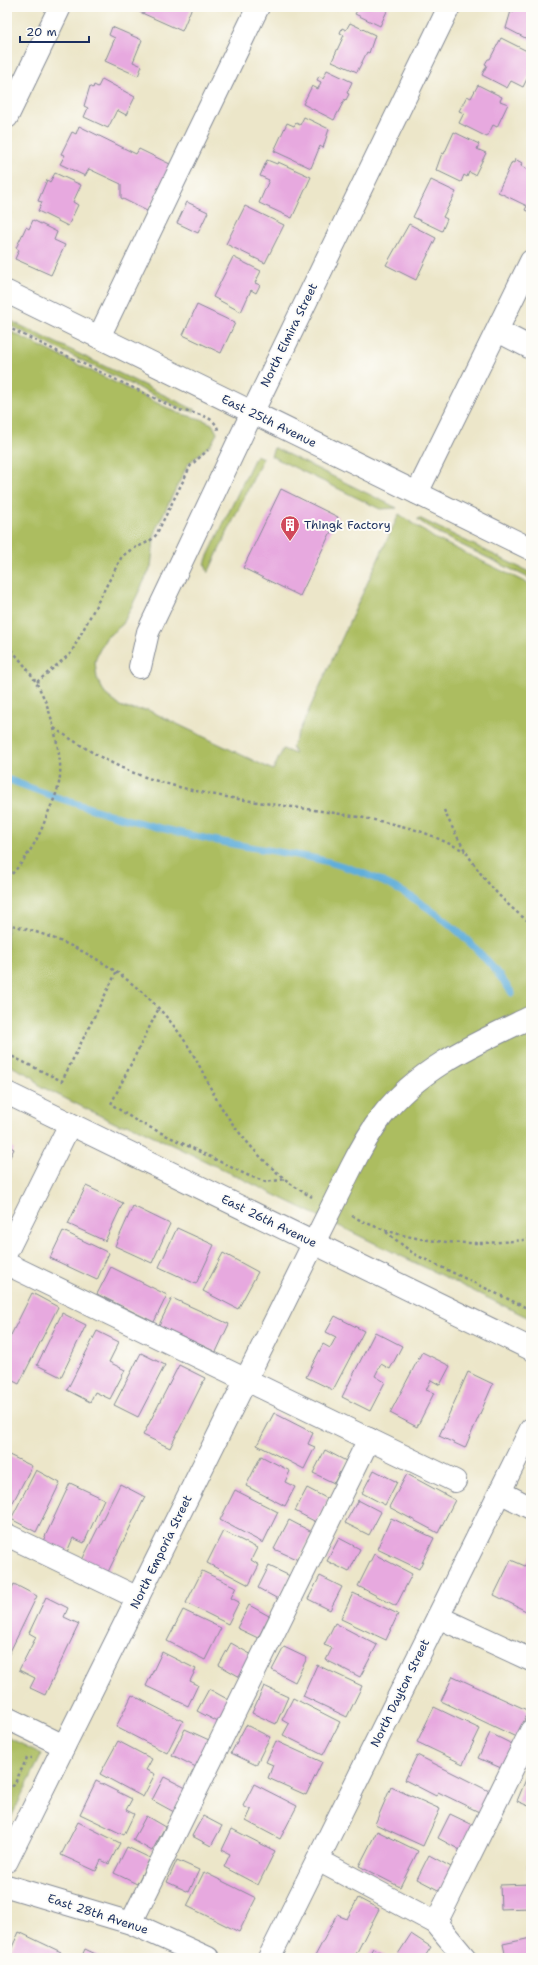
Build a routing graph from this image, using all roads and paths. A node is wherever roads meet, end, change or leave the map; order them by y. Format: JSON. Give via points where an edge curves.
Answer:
{"nodes":[{"id":1,"x":60,"y":7,"type":"edge"},
{"id":2,"x":258,"y":7,"type":"edge"},
{"id":3,"x":449,"y":7,"type":"edge"},
{"id":4,"x":7,"y":117,"type":"edge"},
{"id":5,"x":531,"y":261,"type":"edge"},
{"id":6,"x":7,"y":292,"type":"edge"},
{"id":7,"x":7,"y":327,"type":"edge"},
{"id":8,"x":498,"y":332,"type":"junction"},
{"id":9,"x":99,"y":337,"type":"junction"},
{"id":10,"x":531,"y":348,"type":"edge"},
{"id":11,"x":252,"y":413,"type":"junction"},
{"id":12,"x":219,"y":434,"type":"dead end"},
{"id":13,"x":214,"y":444,"type":"dead end"},
{"id":14,"x":417,"y":493,"type":"junction"},
{"id":15,"x":531,"y":549,"type":"edge"},
{"id":16,"x":7,"y":646,"type":"edge"},
{"id":17,"x":140,"y":667,"type":"dead end"},
{"id":18,"x":37,"y":682,"type":"junction"},
{"id":19,"x":54,"y":728,"type":"junction"},
{"id":20,"x":444,"y":810,"type":"dead end"},
{"id":21,"x":465,"y":851,"type":"junction"},
{"id":22,"x":7,"y":879,"type":"edge"},
{"id":23,"x":531,"y":923,"type":"edge"},
{"id":24,"x":7,"y":924,"type":"edge"},
{"id":25,"x":117,"y":971,"type":"junction"},
{"id":26,"x":158,"y":1010,"type":"junction"},
{"id":27,"x":531,"y":1017,"type":"edge"},
{"id":28,"x":7,"y":1054,"type":"edge"},
{"id":29,"x":7,"y":1093,"type":"edge"},
{"id":30,"x":70,"y":1124,"type":"junction"},
{"id":31,"x":286,"y":1179,"type":"junction"},
{"id":32,"x":316,"y":1199,"type":"dead end"},
{"id":33,"x":354,"y":1217,"type":"dead end"},
{"id":34,"x":386,"y":1231,"type":"junction"},
{"id":35,"x":531,"y":1239,"type":"edge"},
{"id":36,"x":314,"y":1243,"type":"junction"},
{"id":37,"x":7,"y":1251,"type":"edge"},
{"id":38,"x":7,"y":1264,"type":"edge"},
{"id":39,"x":531,"y":1310,"type":"edge"},
{"id":40,"x":531,"y":1349,"type":"edge"},
{"id":41,"x":246,"y":1380,"type":"junction"},
{"id":42,"x":531,"y":1429,"type":"edge"},
{"id":43,"x":369,"y":1439,"type":"junction"},
{"id":44,"x":456,"y":1481,"type":"dead end"},
{"id":45,"x":500,"y":1492,"type":"junction"},
{"id":46,"x":531,"y":1508,"type":"edge"},
{"id":47,"x":7,"y":1535,"type":"edge"},
{"id":48,"x":138,"y":1598,"type":"junction"},
{"id":49,"x":438,"y":1616,"type":"junction"},
{"id":50,"x":531,"y":1660,"type":"edge"},
{"id":51,"x":7,"y":1718,"type":"edge"},
{"id":52,"x":531,"y":1731,"type":"edge"},
{"id":53,"x":64,"y":1746,"type":"junction"},
{"id":54,"x":318,"y":1860,"type":"junction"},
{"id":55,"x":7,"y":1861,"type":"edge"},
{"id":56,"x":7,"y":1886,"type":"edge"},
{"id":57,"x":131,"y":1923,"type":"junction"},
{"id":58,"x":436,"y":1923,"type":"junction"},
{"id":59,"x":208,"y":1958,"type":"edge"},
{"id":60,"x":269,"y":1958,"type":"edge"},
{"id":61,"x":465,"y":1958,"type":"edge"}],
"edges":[{"from":1,"to":4,"type":"street"},
{"from":2,"to":9,"type":"street"},
{"from":3,"to":11,"type":"street","name":"North Elmira Street"},
{"from":5,"to":8,"type":"street"},
{"from":6,"to":9,"type":"street","name":"East 25th Avenue"},
{"from":7,"to":12,"type":"path","via":[[179,410],[214,422]]},
{"from":8,"to":10,"type":"street"},
{"from":8,"to":14,"type":"street"},
{"from":9,"to":11,"type":"street","name":"East 25th Avenue"},
{"from":11,"to":14,"type":"street","name":"East 25th Avenue"},
{"from":11,"to":17,"type":"street","name":"North Elmira Street","via":[[148,632]]},
{"from":13,"to":18,"type":"path","via":[[191,465],[156,535],[148,542],[130,549],[121,558],[71,653]]},
{"from":14,"to":15,"type":"street","name":"East 25th Avenue"},
{"from":16,"to":18,"type":"path","via":[[28,668]]},
{"from":18,"to":19,"type":"path"},
{"from":19,"to":21,"type":"path","via":[[88,751],[114,764],[172,786],[245,801],[389,824],[420,832]]},
{"from":19,"to":22,"type":"path","via":[[59,754],[59,784],[29,854]]},
{"from":20,"to":21,"type":"path"},
{"from":21,"to":23,"type":"path","via":[[503,900]]},
{"from":24,"to":25,"type":"path","via":[[59,939]]},
{"from":25,"to":26,"type":"path"},
{"from":25,"to":28,"type":"path","via":[[62,1080]]},
{"from":26,"to":31,"type":"path","via":[[189,1048],[220,1106],[239,1132]]},
{"from":26,"to":31,"type":"path","via":[[111,1104],[135,1120],[248,1175],[266,1182]]},
{"from":27,"to":36,"type":"street","via":[[448,1058],[397,1098],[364,1143]]},
{"from":29,"to":30,"type":"street","name":"East 26th Avenue"},
{"from":30,"to":36,"type":"street","name":"East 26th Avenue"},
{"from":30,"to":37,"type":"street"},
{"from":31,"to":32,"type":"path"},
{"from":33,"to":34,"type":"path"},
{"from":34,"to":35,"type":"path","via":[[410,1237],[465,1243],[491,1244]]},
{"from":34,"to":39,"type":"path","via":[[414,1254]]},
{"from":36,"to":40,"type":"street","name":"East 26th Avenue"},
{"from":36,"to":41,"type":"street","name":"North Emporia Street"},
{"from":38,"to":41,"type":"street"},
{"from":41,"to":43,"type":"street"},
{"from":41,"to":48,"type":"street","name":"North Emporia Street"},
{"from":42,"to":45,"type":"street","name":"North Dayton Street"},
{"from":43,"to":44,"type":"street"},
{"from":43,"to":57,"type":"street"},
{"from":45,"to":46,"type":"street"},
{"from":45,"to":49,"type":"street","name":"North Dayton Street"},
{"from":47,"to":48,"type":"street"},
{"from":48,"to":53,"type":"street","name":"North Emporia Street"},
{"from":49,"to":50,"type":"street"},
{"from":49,"to":54,"type":"street","name":"North Dayton Street"},
{"from":51,"to":53,"type":"street"},
{"from":52,"to":58,"type":"street"},
{"from":53,"to":55,"type":"street","name":"North Emporia Street"},
{"from":54,"to":58,"type":"street"},
{"from":54,"to":60,"type":"street","name":"North Dayton Street"},
{"from":56,"to":57,"type":"street","name":"East 28th Avenue"},
{"from":57,"to":59,"type":"street","name":"East 28th Avenue"},
{"from":58,"to":61,"type":"street"}]}
